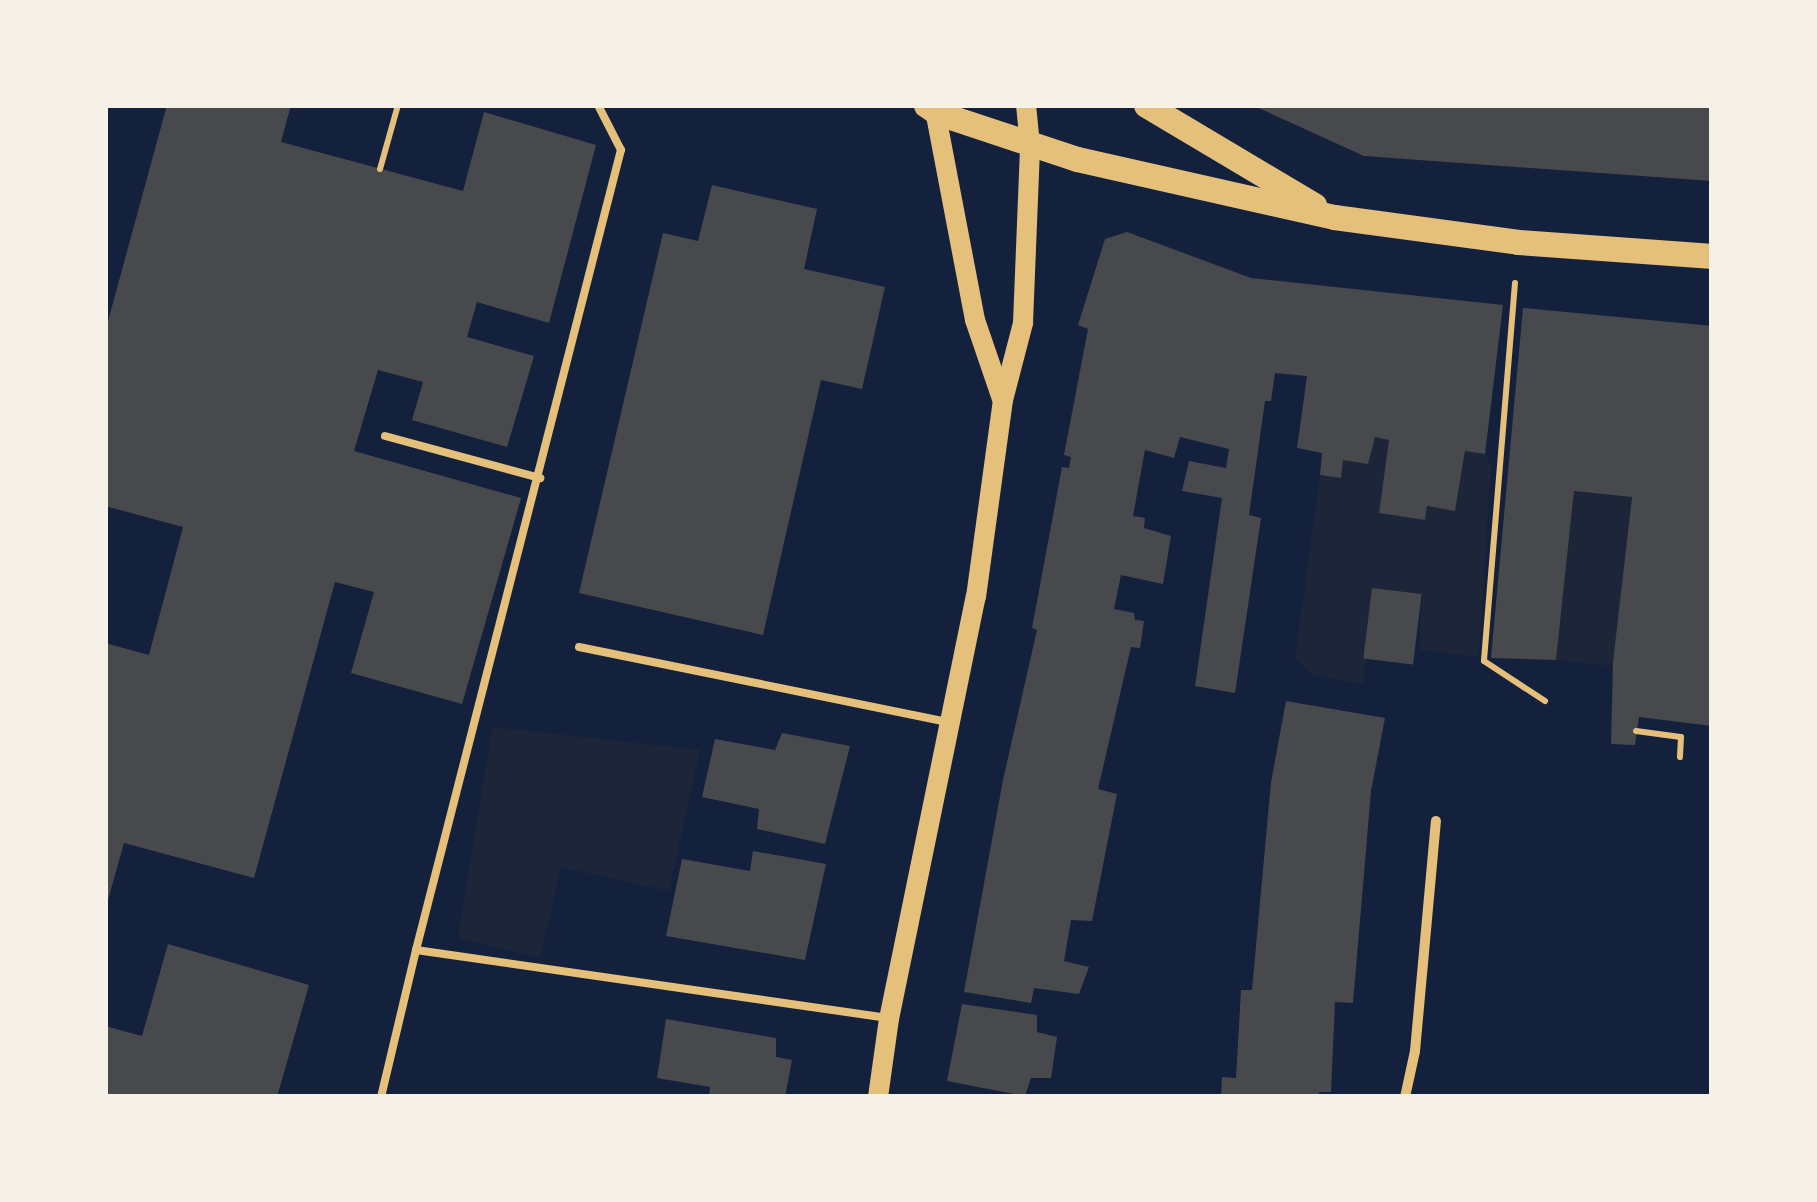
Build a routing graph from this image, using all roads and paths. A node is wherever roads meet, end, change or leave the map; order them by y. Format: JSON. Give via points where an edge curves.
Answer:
{"nodes":[{"id":1,"x":398,"y":105,"type":"edge"},
{"id":2,"x":598,"y":105,"type":"edge"},
{"id":3,"x":1026,"y":105,"type":"edge"},
{"id":4,"x":1146,"y":105,"type":"edge"},
{"id":5,"x":933,"y":108,"type":"edge"},
{"id":6,"x":1030,"y":144,"type":"junction"},
{"id":7,"x":380,"y":169,"type":"dead end"},
{"id":8,"x":1334,"y":217,"type":"junction"},
{"id":9,"x":1518,"y":242,"type":"junction"},
{"id":10,"x":1712,"y":256,"type":"edge"},
{"id":11,"x":1002,"y":400,"type":"junction"},
{"id":12,"x":385,"y":436,"type":"dead end"},
{"id":13,"x":540,"y":478,"type":"junction"},
{"id":14,"x":579,"y":647,"type":"dead end"},
{"id":15,"x":1546,"y":701,"type":"dead end"},
{"id":16,"x":951,"y":723,"type":"junction"},
{"id":17,"x":1636,"y":731,"type":"dead end"},
{"id":18,"x":1680,"y":757,"type":"dead end"},
{"id":19,"x":1436,"y":820,"type":"dead end"},
{"id":20,"x":416,"y":950,"type":"junction"},
{"id":21,"x":889,"y":1019,"type":"junction"},
{"id":22,"x":381,"y":1097,"type":"edge"},
{"id":23,"x":878,"y":1097,"type":"edge"},
{"id":24,"x":1405,"y":1097,"type":"edge"}],
"edges":[{"from":1,"to":7,"type":"path"},
{"from":2,"to":13,"type":"lane","via":[[621,150]]},
{"from":3,"to":6,"type":"main road"},
{"from":4,"to":8,"type":"main road"},
{"from":5,"to":6,"type":"main road"},
{"from":5,"to":11,"type":"main road","via":[[976,320]]},
{"from":6,"to":8,"type":"main road"},
{"from":6,"to":11,"type":"main road","via":[[1026,300]]},
{"from":8,"to":9,"type":"main road"},
{"from":9,"to":10,"type":"main road"},
{"from":9,"to":15,"type":"path","via":[[1484,661]]},
{"from":11,"to":16,"type":"main road","via":[[990,514]]},
{"from":12,"to":13,"type":"lane"},
{"from":13,"to":20,"type":"lane"},
{"from":14,"to":16,"type":"lane"},
{"from":16,"to":21,"type":"main road"},
{"from":17,"to":18,"type":"path","via":[[1682,737]]},
{"from":19,"to":24,"type":"street"},
{"from":20,"to":21,"type":"lane"},
{"from":20,"to":22,"type":"lane"},
{"from":21,"to":23,"type":"main road"}]}
